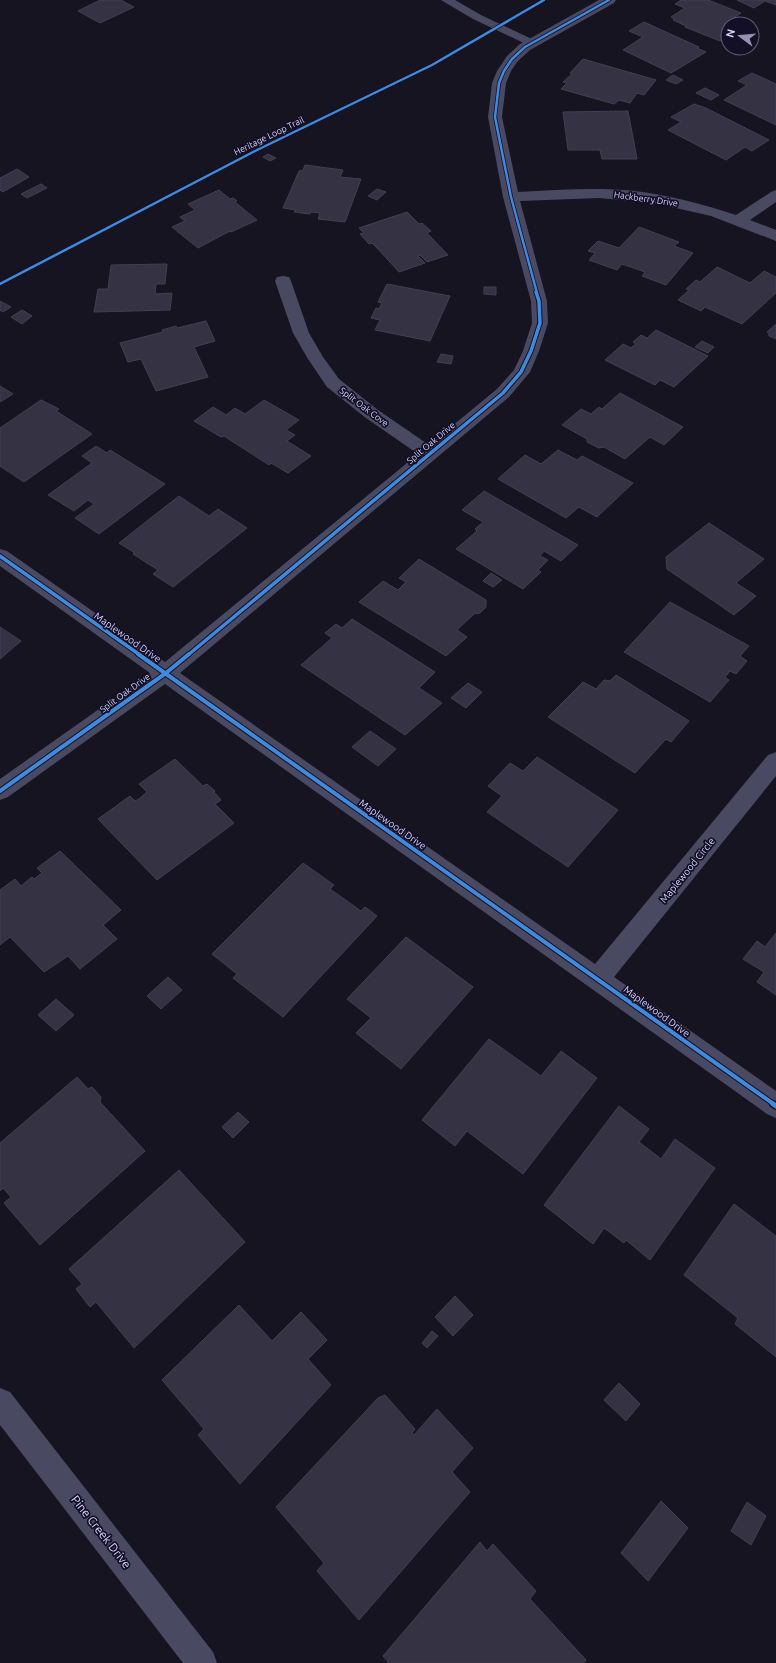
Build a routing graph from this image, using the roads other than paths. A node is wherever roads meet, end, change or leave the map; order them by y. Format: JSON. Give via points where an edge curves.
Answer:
{"nodes":[{"id":1,"x":447,"y":0,"type":"edge"},
{"id":2,"x":609,"y":0,"type":"edge"},
{"id":3,"x":532,"y":43,"type":"junction"},
{"id":4,"x":776,"y":195,"type":"edge"},
{"id":5,"x":511,"y":197,"type":"junction"},
{"id":6,"x":739,"y":220,"type":"junction"},
{"id":7,"x":776,"y":236,"type":"edge"},
{"id":8,"x":283,"y":281,"type":"dead end"},
{"id":9,"x":430,"y":454,"type":"junction"},
{"id":10,"x":0,"y":556,"type":"edge"},
{"id":11,"x":166,"y":673,"type":"junction"},
{"id":12,"x":776,"y":761,"type":"edge"},
{"id":13,"x":0,"y":791,"type":"edge"},
{"id":14,"x":598,"y":979,"type":"junction"},
{"id":15,"x":776,"y":1106,"type":"edge"},
{"id":16,"x":0,"y":1402,"type":"edge"},
{"id":17,"x":202,"y":1663,"type":"edge"}],
"edges":[{"from":1,"to":3,"type":"lane"},
{"from":2,"to":3,"type":"street","name":"Split Oak Drive"},
{"from":3,"to":5,"type":"street","name":"Split Oak Drive","via":[[512,59],[504,71],[496,98],[495,117]]},
{"from":4,"to":6,"type":"street"},
{"from":5,"to":6,"type":"street","name":"Hackberry Drive","via":[[613,194],[664,200]]},
{"from":5,"to":9,"type":"street","name":"Split Oak Drive","via":[[540,301],[540,323],[521,372],[503,393]]},
{"from":6,"to":7,"type":"street","name":"Hackberry Drive"},
{"from":8,"to":9,"type":"street","name":"Split Oak Cove","via":[[302,333],[333,383]]},
{"from":9,"to":11,"type":"street","name":"Split Oak Drive"},
{"from":10,"to":11,"type":"street","name":"Maplewood Drive"},
{"from":11,"to":13,"type":"street","name":"Split Oak Drive"},
{"from":11,"to":14,"type":"street","name":"Maplewood Drive"},
{"from":12,"to":14,"type":"street","name":"Maplewood Circle"},
{"from":14,"to":15,"type":"street","name":"Maplewood Drive"},
{"from":16,"to":17,"type":"street","name":"Pine Creek Drive"}]}
